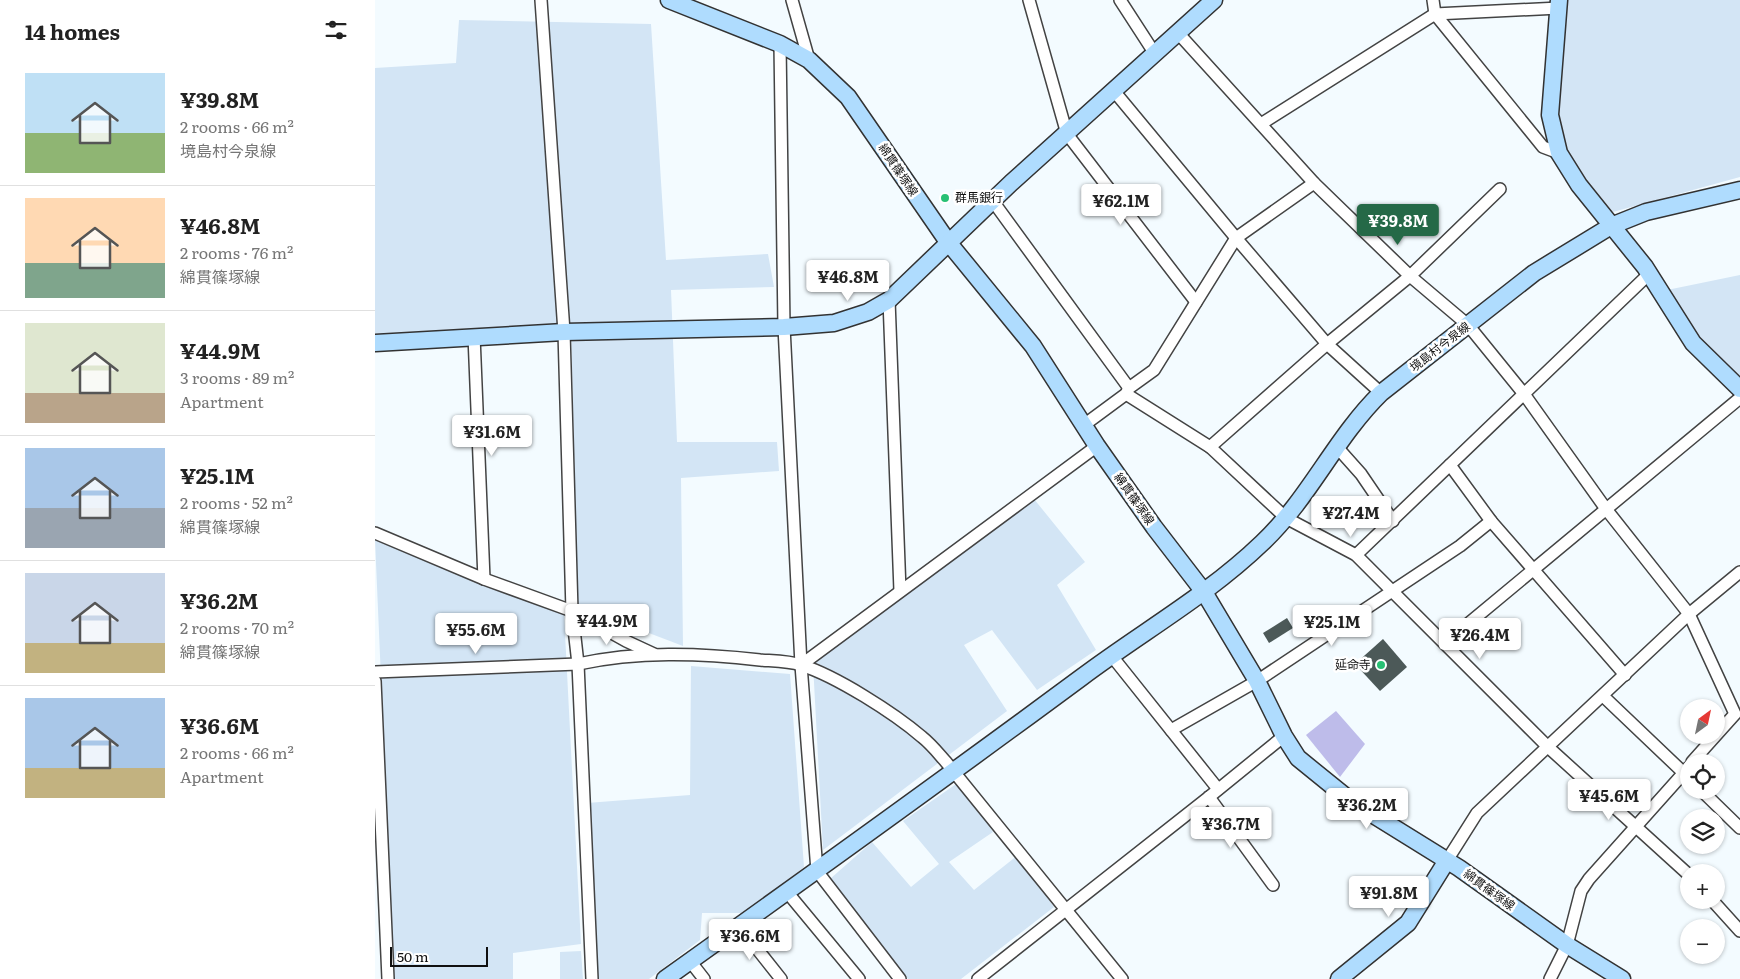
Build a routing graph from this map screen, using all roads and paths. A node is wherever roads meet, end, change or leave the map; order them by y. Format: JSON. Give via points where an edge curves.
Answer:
{"nodes":[{"id":1,"x":541,"y":0,"type":"edge"},
{"id":2,"x":669,"y":0,"type":"edge"},
{"id":3,"x":792,"y":0,"type":"edge"},
{"id":4,"x":1029,"y":0,"type":"edge"},
{"id":5,"x":1120,"y":0,"type":"edge"},
{"id":6,"x":1214,"y":0,"type":"edge"},
{"id":7,"x":1433,"y":0,"type":"edge"},
{"id":8,"x":1559,"y":4,"type":"edge"},
{"id":9,"x":1435,"y":14,"type":"junction"},
{"id":10,"x":1178,"y":33,"type":"junction"},
{"id":11,"x":780,"y":44,"type":"junction"},
{"id":12,"x":1155,"y":54,"type":"junction"},
{"id":13,"x":809,"y":60,"type":"junction"},
{"id":14,"x":1114,"y":90,"type":"junction"},
{"id":15,"x":1261,"y":124,"type":"junction"},
{"id":16,"x":1067,"y":134,"type":"junction"},
{"id":17,"x":1559,"y":153,"type":"junction"},
{"id":18,"x":1315,"y":183,"type":"junction"},
{"id":19,"x":1500,"y":189,"type":"dead end"},
{"id":20,"x":1740,"y":190,"type":"edge"},
{"id":21,"x":995,"y":204,"type":"dead end"},
{"id":22,"x":1611,"y":226,"type":"junction"},
{"id":23,"x":1236,"y":238,"type":"junction"},
{"id":24,"x":948,"y":242,"type":"junction"},
{"id":25,"x":1649,"y":274,"type":"junction"},
{"id":26,"x":1410,"y":276,"type":"junction"},
{"id":27,"x":889,"y":300,"type":"junction"},
{"id":28,"x":1196,"y":302,"type":"junction"},
{"id":29,"x":1468,"y":325,"type":"junction"},
{"id":30,"x":785,"y":327,"type":"junction"},
{"id":31,"x":564,"y":332,"type":"junction"},
{"id":32,"x":473,"y":336,"type":"junction"},
{"id":33,"x":375,"y":343,"type":"edge"},
{"id":34,"x":1327,"y":344,"type":"junction"},
{"id":35,"x":1740,"y":389,"type":"edge"},
{"id":36,"x":1127,"y":391,"type":"junction"},
{"id":37,"x":1381,"y":392,"type":"junction"},
{"id":38,"x":1524,"y":394,"type":"junction"},
{"id":39,"x":1740,"y":398,"type":"edge"},
{"id":40,"x":1084,"y":425,"type":"junction"},
{"id":41,"x":1097,"y":446,"type":"junction"},
{"id":42,"x":1336,"y":446,"type":"junction"},
{"id":43,"x":1210,"y":447,"type":"junction"},
{"id":44,"x":1450,"y":465,"type":"junction"},
{"id":45,"x":1606,"y":509,"type":"junction"},
{"id":46,"x":1286,"y":518,"type":"junction"},
{"id":47,"x":1393,"y":521,"type":"junction"},
{"id":48,"x":1491,"y":521,"type":"junction"},
{"id":49,"x":375,"y":533,"type":"edge"},
{"id":50,"x":1356,"y":555,"type":"junction"},
{"id":51,"x":1534,"y":570,"type":"junction"},
{"id":52,"x":1740,"y":572,"type":"edge"},
{"id":53,"x":484,"y":580,"type":"junction"},
{"id":54,"x":900,"y":591,"type":"junction"},
{"id":55,"x":1393,"y":591,"type":"junction"},
{"id":56,"x":1204,"y":592,"type":"junction"},
{"id":57,"x":572,"y":611,"type":"junction"},
{"id":58,"x":1689,"y":614,"type":"junction"},
{"id":59,"x":1445,"y":643,"type":"junction"},
{"id":60,"x":655,"y":654,"type":"junction"},
{"id":61,"x":1111,"y":655,"type":"junction"},
{"id":62,"x":578,"y":664,"type":"junction"},
{"id":63,"x":801,"y":664,"type":"junction"},
{"id":64,"x":375,"y":672,"type":"edge"},
{"id":65,"x":1625,"y":676,"type":"junction"},
{"id":66,"x":375,"y":680,"type":"edge"},
{"id":67,"x":1257,"y":681,"type":"junction"},
{"id":68,"x":1603,"y":696,"type":"junction"},
{"id":69,"x":1738,"y":713,"type":"edge"},
{"id":70,"x":1171,"y":730,"type":"junction"},
{"id":71,"x":1284,"y":736,"type":"junction"},
{"id":72,"x":1548,"y":747,"type":"junction"},
{"id":73,"x":1700,"y":754,"type":"edge"},
{"id":74,"x":1680,"y":766,"type":"edge"},
{"id":75,"x":953,"y":772,"type":"junction"},
{"id":76,"x":1680,"y":780,"type":"edge"},
{"id":77,"x":1218,"y":789,"type":"junction"},
{"id":78,"x":1209,"y":797,"type":"junction"},
{"id":79,"x":1710,"y":799,"type":"edge"},
{"id":80,"x":1636,"y":828,"type":"junction"},
{"id":81,"x":1740,"y":828,"type":"edge"},
{"id":82,"x":1446,"y":862,"type":"junction"},
{"id":83,"x":1680,"y":867,"type":"edge"},
{"id":84,"x":817,"y":871,"type":"junction"},
{"id":85,"x":1273,"y":885,"type":"dead end"},
{"id":86,"x":787,"y":892,"type":"junction"},
{"id":87,"x":1720,"y":909,"type":"edge"},
{"id":88,"x":1066,"y":911,"type":"junction"},
{"id":89,"x":739,"y":926,"type":"junction"},
{"id":90,"x":1740,"y":931,"type":"edge"},
{"id":91,"x":1567,"y":945,"type":"junction"},
{"id":92,"x":690,"y":961,"type":"junction"},
{"id":93,"x":388,"y":979,"type":"edge"},
{"id":94,"x":592,"y":979,"type":"edge"},
{"id":95,"x":665,"y":979,"type":"edge"},
{"id":96,"x":704,"y":979,"type":"edge"},
{"id":97,"x":781,"y":979,"type":"edge"},
{"id":98,"x":859,"y":979,"type":"edge"},
{"id":99,"x":900,"y":979,"type":"edge"},
{"id":100,"x":978,"y":979,"type":"edge"},
{"id":101,"x":1122,"y":979,"type":"edge"},
{"id":102,"x":1339,"y":979,"type":"edge"},
{"id":103,"x":1550,"y":979,"type":"edge"},
{"id":104,"x":1622,"y":979,"type":"edge"}],
"edges":[{"from":1,"to":31,"type":"street"},
{"from":2,"to":11,"type":"street","name":"綿貫篠塚線"},
{"from":3,"to":13,"type":"street"},
{"from":4,"to":16,"type":"street"},
{"from":5,"to":12,"type":"street"},
{"from":6,"to":10,"type":"street"},
{"from":7,"to":9,"type":"street"},
{"from":8,"to":9,"type":"street"},
{"from":8,"to":17,"type":"street","via":[[1550,115]]},
{"from":9,"to":15,"type":"street"},
{"from":9,"to":17,"type":"street","via":[[1543,147]]},
{"from":10,"to":12,"type":"street"},
{"from":10,"to":15,"type":"street"},
{"from":11,"to":13,"type":"street","name":"綿貫篠塚線"},
{"from":11,"to":30,"type":"street"},
{"from":12,"to":14,"type":"street"},
{"from":13,"to":24,"type":"street","name":"綿貫篠塚線","via":[[849,97]]},
{"from":14,"to":16,"type":"street"},
{"from":14,"to":23,"type":"street"},
{"from":15,"to":18,"type":"street"},
{"from":16,"to":24,"type":"street"},
{"from":16,"to":28,"type":"street"},
{"from":17,"to":22,"type":"street"},
{"from":18,"to":23,"type":"street"},
{"from":18,"to":26,"type":"street"},
{"from":19,"to":26,"type":"street"},
{"from":20,"to":22,"type":"street","name":"境島村今泉線","via":[[1646,212]]},
{"from":21,"to":36,"type":"street"},
{"from":22,"to":25,"type":"street"},
{"from":22,"to":29,"type":"street","name":"境島村今泉線","via":[[1534,273]]},
{"from":23,"to":28,"type":"street"},
{"from":23,"to":34,"type":"street"},
{"from":24,"to":27,"type":"street"},
{"from":24,"to":40,"type":"street","name":"綿貫篠塚線","via":[[1033,346]]},
{"from":25,"to":35,"type":"street","via":[[1693,343]]},
{"from":25,"to":38,"type":"street"},
{"from":26,"to":29,"type":"street"},
{"from":26,"to":34,"type":"street"},
{"from":27,"to":30,"type":"street","via":[[868,312],[833,323]]},
{"from":27,"to":54,"type":"street"},
{"from":28,"to":36,"type":"street","via":[[1154,370]]},
{"from":29,"to":37,"type":"street","name":"境島村今泉線"},
{"from":29,"to":38,"type":"street"},
{"from":30,"to":31,"type":"street"},
{"from":30,"to":63,"type":"street"},
{"from":31,"to":32,"type":"street"},
{"from":31,"to":57,"type":"street"},
{"from":32,"to":33,"type":"street"},
{"from":32,"to":53,"type":"street"},
{"from":34,"to":37,"type":"street"},
{"from":34,"to":43,"type":"street"},
{"from":36,"to":40,"type":"street"},
{"from":36,"to":43,"type":"street"},
{"from":37,"to":42,"type":"street","name":"境島村今泉線"},
{"from":38,"to":44,"type":"street"},
{"from":38,"to":45,"type":"street"},
{"from":39,"to":45,"type":"street"},
{"from":40,"to":41,"type":"street","name":"綿貫篠塚線"},
{"from":41,"to":54,"type":"street"},
{"from":41,"to":56,"type":"street","name":"綿貫篠塚線"},
{"from":42,"to":46,"type":"street","name":"境島村今泉線"},
{"from":42,"to":47,"type":"street","via":[[1361,474]]},
{"from":43,"to":46,"type":"street"},
{"from":44,"to":47,"type":"street"},
{"from":44,"to":48,"type":"street"},
{"from":45,"to":51,"type":"street"},
{"from":45,"to":58,"type":"street"},
{"from":46,"to":50,"type":"street"},
{"from":46,"to":56,"type":"street","name":"境島村今泉線"},
{"from":47,"to":50,"type":"street"},
{"from":48,"to":51,"type":"street"},
{"from":48,"to":55,"type":"street","via":[[1461,546]]},
{"from":49,"to":53,"type":"street"},
{"from":50,"to":55,"type":"street"},
{"from":51,"to":59,"type":"street"},
{"from":51,"to":65,"type":"street"},
{"from":52,"to":58,"type":"street"},
{"from":53,"to":57,"type":"street"},
{"from":54,"to":63,"type":"street"},
{"from":55,"to":59,"type":"street"},
{"from":55,"to":67,"type":"street"},
{"from":56,"to":61,"type":"street","name":"境島村今泉線"},
{"from":56,"to":67,"type":"street","name":"綿貫篠塚線"},
{"from":57,"to":60,"type":"street"},
{"from":57,"to":62,"type":"street"},
{"from":58,"to":65,"type":"street"},
{"from":58,"to":69,"type":"street"},
{"from":59,"to":72,"type":"street"},
{"from":60,"to":62,"type":"street"},
{"from":60,"to":63,"type":"street","via":[[705,654]]},
{"from":61,"to":70,"type":"street"},
{"from":61,"to":75,"type":"street","name":"境島村今泉線"},
{"from":62,"to":64,"type":"street"},
{"from":62,"to":94,"type":"street"},
{"from":63,"to":75,"type":"street","via":[[887,711],[924,738]]},
{"from":63,"to":84,"type":"street"},
{"from":65,"to":68,"type":"street"},
{"from":66,"to":93,"type":"street"},
{"from":67,"to":70,"type":"street"},
{"from":67,"to":71,"type":"street","name":"綿貫篠塚線"},
{"from":68,"to":72,"type":"street"},
{"from":68,"to":74,"type":"street"},
{"from":69,"to":73,"type":"street"},
{"from":70,"to":77,"type":"street"},
{"from":71,"to":77,"type":"street"},
{"from":71,"to":82,"type":"street","name":"綿貫篠塚線","via":[[1298,758],[1351,801]]},
{"from":72,"to":80,"type":"street"},
{"from":72,"to":82,"type":"street","via":[[1477,812]]},
{"from":75,"to":84,"type":"street","name":"境島村今泉線"},
{"from":75,"to":88,"type":"street"},
{"from":76,"to":80,"type":"street"},
{"from":77,"to":78,"type":"street"},
{"from":78,"to":85,"type":"street"},
{"from":78,"to":88,"type":"street"},
{"from":79,"to":81,"type":"street"},
{"from":80,"to":83,"type":"street"},
{"from":80,"to":91,"type":"street","via":[[1581,891]]},
{"from":82,"to":91,"type":"street","name":"綿貫篠塚線"},
{"from":82,"to":102,"type":"street","via":[[1408,923]]},
{"from":84,"to":86,"type":"street","name":"境島村今泉線"},
{"from":84,"to":99,"type":"street"},
{"from":86,"to":89,"type":"street","name":"境島村今泉線"},
{"from":86,"to":98,"type":"street"},
{"from":87,"to":90,"type":"street"},
{"from":88,"to":100,"type":"street"},
{"from":88,"to":101,"type":"street"},
{"from":89,"to":92,"type":"street","name":"境島村今泉線"},
{"from":89,"to":97,"type":"street"},
{"from":91,"to":103,"type":"street"},
{"from":91,"to":104,"type":"street","name":"綿貫篠塚線"},
{"from":92,"to":95,"type":"street","name":"境島村今泉線"},
{"from":92,"to":96,"type":"street"}]}
